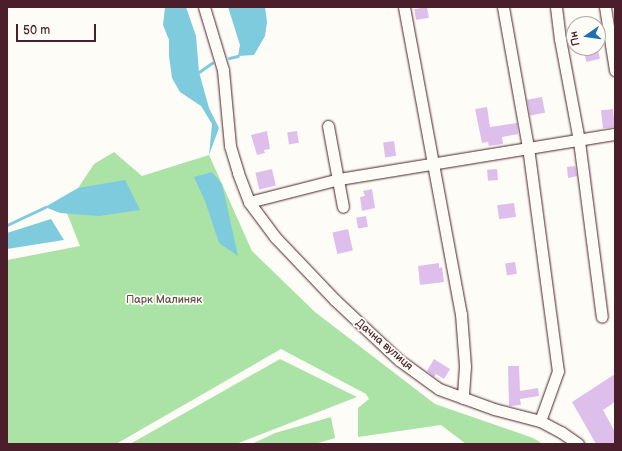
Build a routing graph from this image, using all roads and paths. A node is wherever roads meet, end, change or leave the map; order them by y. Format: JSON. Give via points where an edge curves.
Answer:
{"nodes":[{"id":1,"x":204,"y":7,"type":"edge"},
{"id":2,"x":404,"y":7,"type":"edge"},
{"id":3,"x":503,"y":7,"type":"edge"},
{"id":4,"x":556,"y":7,"type":"edge"},
{"id":5,"x":605,"y":7,"type":"edge"},
{"id":6,"x":615,"y":70,"type":"edge"},
{"id":7,"x":328,"y":126,"type":"dead end"},
{"id":8,"x":615,"y":134,"type":"edge"},
{"id":9,"x":579,"y":141,"type":"junction"},
{"id":10,"x":528,"y":147,"type":"junction"},
{"id":11,"x":432,"y":164,"type":"junction"},
{"id":12,"x":339,"y":179,"type":"junction"},
{"id":13,"x":249,"y":202,"type":"junction"},
{"id":14,"x":343,"y":207,"type":"dead end"},
{"id":15,"x":602,"y":317,"type":"dead end"},
{"id":16,"x":462,"y":398,"type":"junction"},
{"id":17,"x":540,"y":421,"type":"junction"},
{"id":18,"x":578,"y":444,"type":"edge"}],
"edges":[{"from":1,"to":13,"type":"street","name":"Дачна вулиця","via":[[223,70],[230,146]]},
{"from":2,"to":11,"type":"street"},
{"from":3,"to":10,"type":"street"},
{"from":4,"to":9,"type":"street"},
{"from":5,"to":6,"type":"street"},
{"from":7,"to":12,"type":"street"},
{"from":8,"to":9,"type":"street"},
{"from":9,"to":10,"type":"street"},
{"from":9,"to":15,"type":"street"},
{"from":10,"to":11,"type":"street"},
{"from":10,"to":17,"type":"street","via":[[558,371]]},
{"from":11,"to":12,"type":"street"},
{"from":11,"to":16,"type":"street","via":[[461,314],[465,366]]},
{"from":12,"to":13,"type":"street"},
{"from":12,"to":14,"type":"street"},
{"from":13,"to":16,"type":"street","name":"Дачна вулиця","via":[[275,237],[335,300],[399,360],[439,389]]},
{"from":16,"to":17,"type":"street","name":"Дачна вулиця"},
{"from":17,"to":18,"type":"street","name":"Дачна вулиця"}]}
